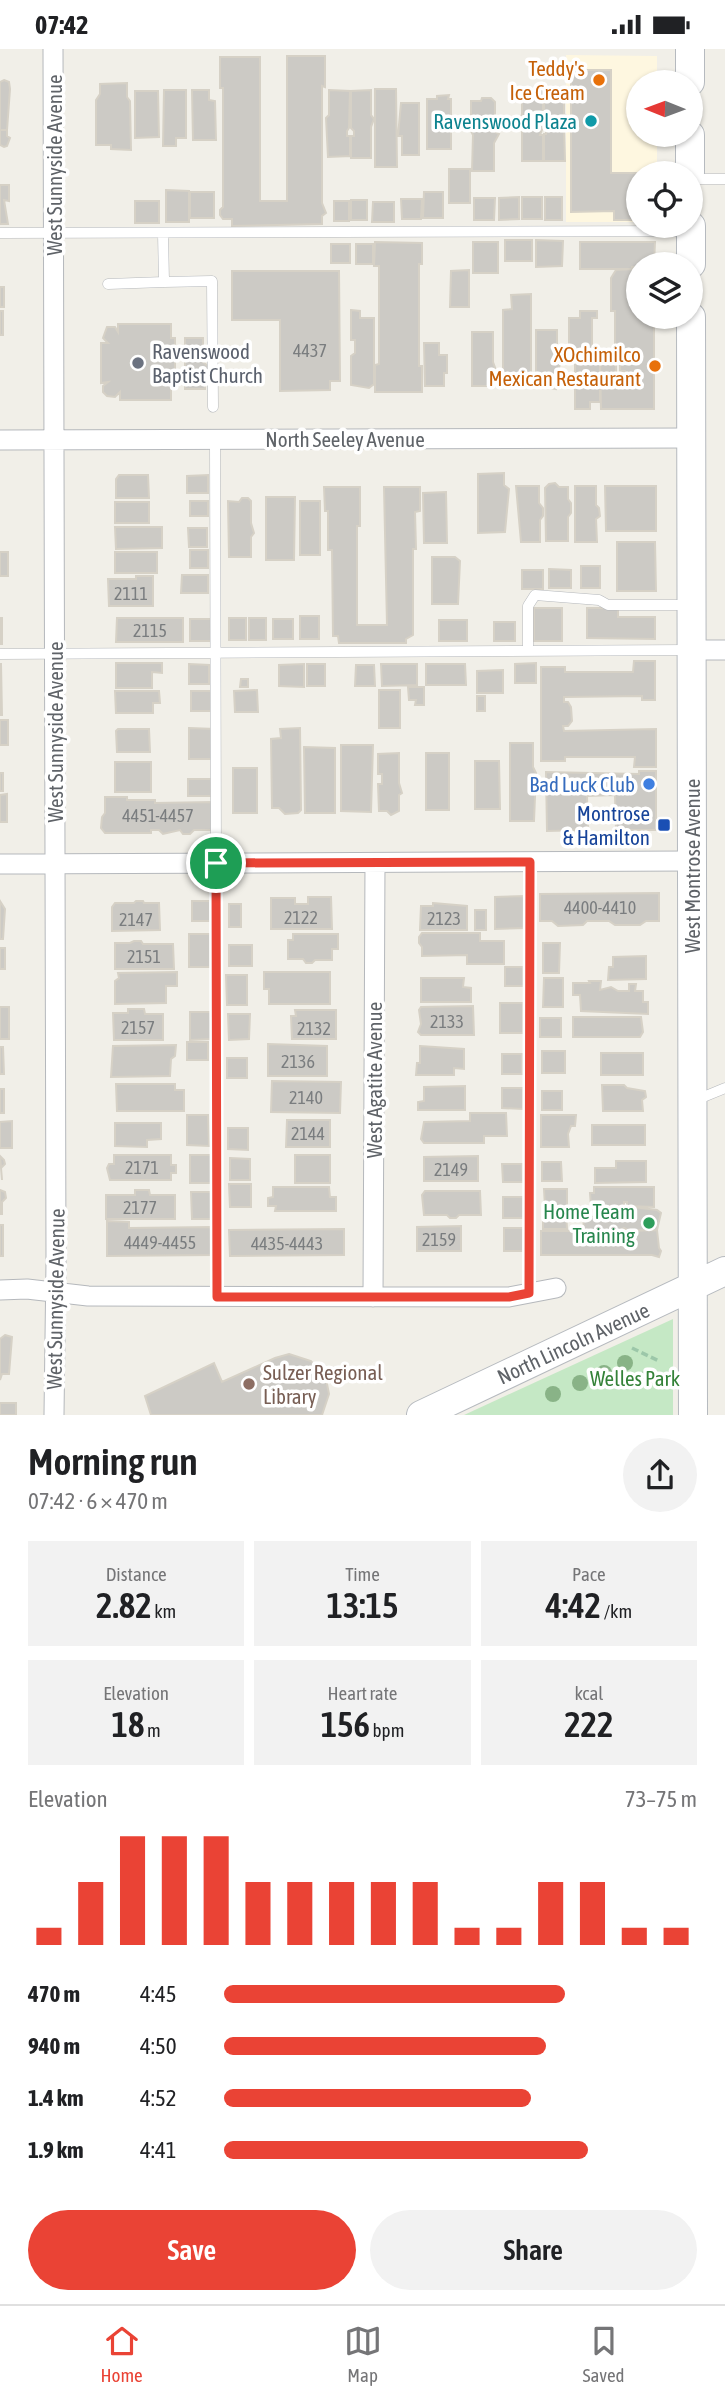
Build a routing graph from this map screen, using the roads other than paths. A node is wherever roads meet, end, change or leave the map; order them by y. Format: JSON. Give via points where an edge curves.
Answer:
{"nodes":[{"id":1,"x":53,"y":49,"type":"edge"},
{"id":2,"x":690,"y":49,"type":"edge"},
{"id":3,"x":690,"y":70,"type":"edge"},
{"id":4,"x":703,"y":179,"type":"edge"},
{"id":5,"x":725,"y":179,"type":"edge"},
{"id":6,"x":626,"y":229,"type":"edge"},
{"id":7,"x":0,"y":233,"type":"edge"},
{"id":8,"x":54,"y":233,"type":"junction"},
{"id":9,"x":163,"y":233,"type":"junction"},
{"id":10,"x":164,"y":282,"type":"junction"},
{"id":11,"x":108,"y":284,"type":"dead end"},
{"id":12,"x":691,"y":329,"type":"edge"},
{"id":13,"x":214,"y":407,"type":"dead end"},
{"id":14,"x":691,"y":438,"type":"junction"},
{"id":15,"x":0,"y":440,"type":"edge"},
{"id":16,"x":55,"y":440,"type":"junction"},
{"id":17,"x":215,"y":440,"type":"junction"},
{"id":18,"x":691,"y":605,"type":"junction"},
{"id":19,"x":528,"y":650,"type":"junction"},
{"id":20,"x":691,"y":650,"type":"junction"},
{"id":21,"x":725,"y":650,"type":"edge"},
{"id":22,"x":216,"y":652,"type":"junction"},
{"id":23,"x":0,"y":654,"type":"edge"},
{"id":24,"x":55,"y":654,"type":"junction"},
{"id":25,"x":691,"y":861,"type":"junction"},
{"id":26,"x":530,"y":862,"type":"junction"},
{"id":27,"x":216,"y":863,"type":"junction"},
{"id":28,"x":374,"y":863,"type":"junction"},
{"id":29,"x":0,"y":864,"type":"edge"},
{"id":30,"x":55,"y":864,"type":"junction"},
{"id":31,"x":725,"y":1088,"type":"edge"},
{"id":32,"x":692,"y":1102,"type":"junction"},
{"id":33,"x":725,"y":1271,"type":"edge"},
{"id":34,"x":692,"y":1287,"type":"junction"},
{"id":35,"x":556,"y":1288,"type":"dead end"},
{"id":36,"x":0,"y":1290,"type":"edge"},
{"id":37,"x":56,"y":1293,"type":"junction"},
{"id":38,"x":529,"y":1293,"type":"junction"},
{"id":39,"x":217,"y":1297,"type":"junction"},
{"id":40,"x":373,"y":1297,"type":"junction"},
{"id":41,"x":54,"y":1415,"type":"edge"},
{"id":42,"x":421,"y":1415,"type":"edge"},
{"id":43,"x":693,"y":1415,"type":"edge"}],
"edges":[{"from":1,"to":8,"type":"street","name":"West Sunnyside Avenue"},
{"from":2,"to":3,"type":"main road"},
{"from":4,"to":5,"type":"lane"},
{"from":6,"to":9,"type":"lane"},
{"from":7,"to":8,"type":"lane"},
{"from":8,"to":9,"type":"lane"},
{"from":8,"to":16,"type":"street","name":"West Sunnyside Avenue"},
{"from":9,"to":10,"type":"lane"},
{"from":10,"to":11,"type":"lane"},
{"from":10,"to":13,"type":"lane","via":[[212,281]]},
{"from":12,"to":14,"type":"main road","name":"West Montrose Avenue"},
{"from":14,"to":17,"type":"street","name":"North Seeley Avenue"},
{"from":14,"to":18,"type":"main road","name":"West Montrose Avenue"},
{"from":15,"to":16,"type":"street","name":"North Seeley Avenue"},
{"from":16,"to":17,"type":"street","name":"North Seeley Avenue"},
{"from":16,"to":24,"type":"street","name":"West Sunnyside Avenue"},
{"from":17,"to":22,"type":"lane"},
{"from":18,"to":19,"type":"lane","via":[[608,604],[534,595],[528,606]]},
{"from":18,"to":20,"type":"main road","name":"West Montrose Avenue"},
{"from":19,"to":20,"type":"lane"},
{"from":19,"to":22,"type":"lane"},
{"from":20,"to":21,"type":"street"},
{"from":20,"to":25,"type":"main road","name":"West Montrose Avenue"},
{"from":22,"to":24,"type":"lane"},
{"from":22,"to":27,"type":"lane"},
{"from":23,"to":24,"type":"lane"},
{"from":24,"to":30,"type":"street","name":"West Sunnyside Avenue"},
{"from":25,"to":26,"type":"street"},
{"from":25,"to":32,"type":"main road","name":"West Montrose Avenue"},
{"from":26,"to":28,"type":"street"},
{"from":26,"to":38,"type":"lane"},
{"from":27,"to":28,"type":"street"},
{"from":27,"to":30,"type":"street"},
{"from":27,"to":39,"type":"lane"},
{"from":28,"to":40,"type":"street","name":"West Agatite Avenue"},
{"from":29,"to":30,"type":"street"},
{"from":30,"to":37,"type":"street","name":"West Sunnyside Avenue"},
{"from":31,"to":32,"type":"lane"},
{"from":32,"to":34,"type":"main road","name":"West Montrose Avenue"},
{"from":33,"to":34,"type":"main road","name":"North Lincoln Avenue"},
{"from":34,"to":42,"type":"main road","name":"North Lincoln Avenue"},
{"from":34,"to":43,"type":"main road","name":"West Montrose Avenue"},
{"from":35,"to":38,"type":"street"},
{"from":36,"to":37,"type":"street"},
{"from":37,"to":39,"type":"street"},
{"from":37,"to":41,"type":"street","name":"West Sunnyside Avenue"},
{"from":38,"to":40,"type":"street"},
{"from":39,"to":40,"type":"street"}]}
